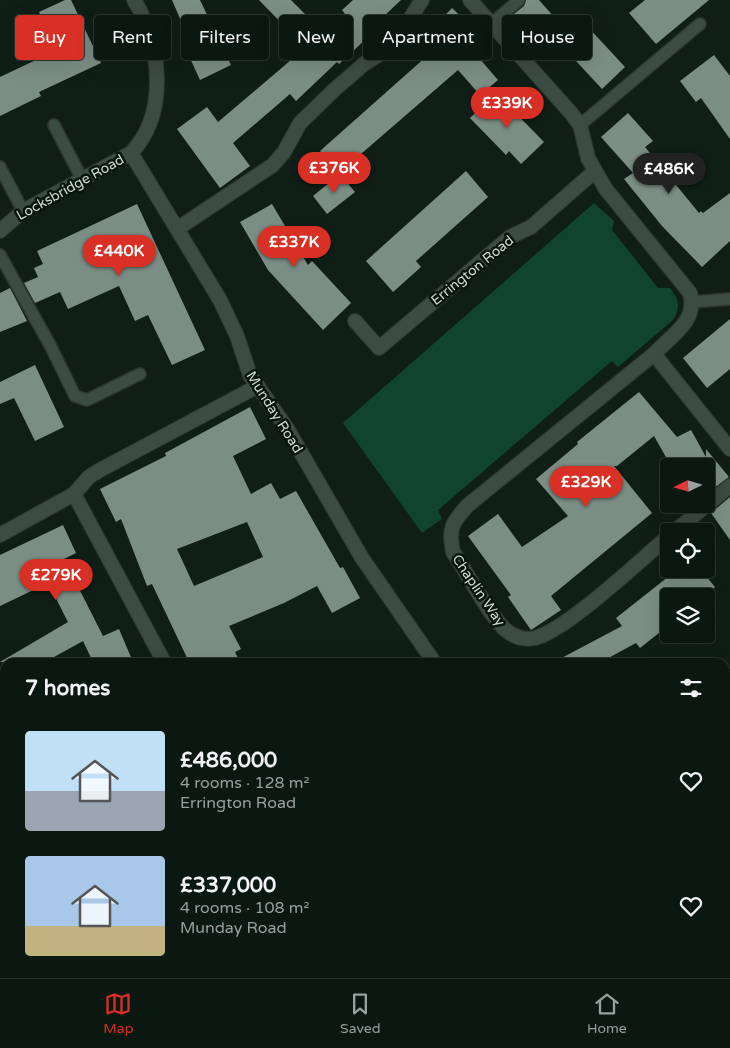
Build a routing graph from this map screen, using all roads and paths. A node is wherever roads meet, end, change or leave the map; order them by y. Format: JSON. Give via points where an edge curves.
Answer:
{"nodes":[{"id":1,"x":134,"y":0,"type":"edge"},
{"id":2,"x":422,"y":0,"type":"edge"},
{"id":3,"x":470,"y":0,"type":"edge"},
{"id":4,"x":519,"y":0,"type":"edge"},
{"id":5,"x":483,"y":15,"type":"edge"},
{"id":6,"x":492,"y":23,"type":"edge"},
{"id":7,"x":700,"y":24,"type":"dead end"},
{"id":8,"x":492,"y":25,"type":"edge"},
{"id":9,"x":54,"y":125,"type":"dead end"},
{"id":10,"x":580,"y":125,"type":"junction"},
{"id":11,"x":131,"y":153,"type":"junction"},
{"id":12,"x":0,"y":167,"type":"edge"},
{"id":13,"x":595,"y":171,"type":"junction"},
{"id":14,"x":82,"y":179,"type":"junction"},
{"id":15,"x":23,"y":212,"type":"junction"},
{"id":16,"x":178,"y":229,"type":"junction"},
{"id":17,"x":0,"y":231,"type":"edge"},
{"id":18,"x":0,"y":254,"type":"edge"},
{"id":19,"x":730,"y":299,"type":"edge"},
{"id":20,"x":692,"y":302,"type":"junction"},
{"id":21,"x":355,"y":320,"type":"dead end"},
{"id":22,"x":654,"y":354,"type":"junction"},
{"id":23,"x":140,"y":374,"type":"dead end"},
{"id":24,"x":258,"y":386,"type":"junction"},
{"id":25,"x":730,"y":449,"type":"edge"},
{"id":26,"x":730,"y":486,"type":"edge"},
{"id":27,"x":74,"y":494,"type":"junction"},
{"id":28,"x":685,"y":523,"type":"edge"},
{"id":29,"x":0,"y":535,"type":"edge"},
{"id":30,"x":660,"y":544,"type":"edge"},
{"id":31,"x":162,"y":658,"type":"edge"},
{"id":32,"x":431,"y":658,"type":"edge"}],
"edges":[{"from":1,"to":11,"type":"street","name":"Locksbridge Road","via":[[144,16],[154,47],[157,83],[151,118],[140,144]]},
{"from":2,"to":16,"type":"street","via":[[400,34],[300,123],[273,165]]},
{"from":3,"to":5,"type":"street"},
{"from":4,"to":6,"type":"lane"},
{"from":7,"to":10,"type":"lane"},
{"from":8,"to":10,"type":"street"},
{"from":9,"to":14,"type":"lane"},
{"from":10,"to":13,"type":"street"},
{"from":11,"to":14,"type":"street","name":"Locksbridge Road"},
{"from":11,"to":16,"type":"street","name":"Munday Road"},
{"from":12,"to":15,"type":"lane"},
{"from":13,"to":20,"type":"street","via":[[615,201],[685,285]]},
{"from":13,"to":21,"type":"street","name":"Errington Road","via":[[531,227],[510,236],[379,348]]},
{"from":14,"to":15,"type":"street","name":"Locksbridge Road"},
{"from":15,"to":17,"type":"street","name":"Locksbridge Road"},
{"from":16,"to":24,"type":"street","name":"Munday Road","via":[[220,300]]},
{"from":18,"to":23,"type":"lane","via":[[75,396],[87,400]]},
{"from":19,"to":20,"type":"lane"},
{"from":20,"to":22,"type":"street","via":[[692,310],[683,327]]},
{"from":22,"to":25,"type":"street"},
{"from":22,"to":30,"type":"street","name":"Chaplin Way","via":[[467,506],[450,530],[450,540],[453,552],[500,624],[522,639],[550,632]]},
{"from":24,"to":27,"type":"street","via":[[100,470]]},
{"from":24,"to":32,"type":"street","name":"Munday Road","via":[[293,438],[362,558]]},
{"from":26,"to":28,"type":"street"},
{"from":27,"to":29,"type":"street"},
{"from":27,"to":31,"type":"street"}]}
